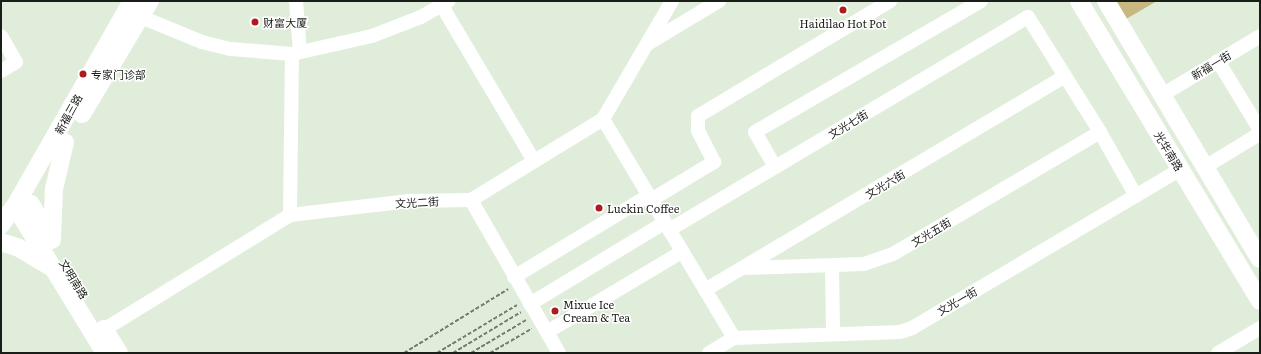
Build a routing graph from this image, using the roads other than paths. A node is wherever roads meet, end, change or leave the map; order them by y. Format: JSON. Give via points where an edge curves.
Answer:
{"nodes":[{"id":1,"x":132,"y":1,"type":"edge"},
{"id":2,"x":150,"y":1,"type":"edge"},
{"id":3,"x":296,"y":1,"type":"edge"},
{"id":4,"x":672,"y":1,"type":"edge"},
{"id":5,"x":719,"y":1,"type":"edge"},
{"id":6,"x":890,"y":1,"type":"edge"},
{"id":7,"x":981,"y":1,"type":"edge"},
{"id":8,"x":1079,"y":1,"type":"edge"},
{"id":9,"x":1106,"y":1,"type":"edge"},
{"id":10,"x":446,"y":3,"type":"edge"},
{"id":11,"x":141,"y":17,"type":"junction"},
{"id":12,"x":1,"y":36,"type":"edge"},
{"id":13,"x":1259,"y":38,"type":"edge"},
{"id":14,"x":648,"y":44,"type":"junction"},
{"id":15,"x":296,"y":53,"type":"junction"},
{"id":16,"x":1218,"y":61,"type":"junction"},
{"id":17,"x":1,"y":71,"type":"edge"},
{"id":18,"x":1064,"y":77,"type":"junction"},
{"id":19,"x":1162,"y":94,"type":"junction"},
{"id":20,"x":603,"y":119,"type":"junction"},
{"id":21,"x":1260,"y":130,"type":"edge"},
{"id":22,"x":1100,"y":132,"type":"junction"},
{"id":23,"x":65,"y":142,"type":"junction"},
{"id":24,"x":534,"y":161,"type":"junction"},
{"id":25,"x":775,"y":167,"type":"junction"},
{"id":26,"x":1205,"y":167,"type":"junction"},
{"id":27,"x":1181,"y":169,"type":"junction"},
{"id":28,"x":1136,"y":196,"type":"junction"},
{"id":29,"x":649,"y":198,"type":"junction"},
{"id":30,"x":471,"y":200,"type":"junction"},
{"id":31,"x":23,"y":205,"type":"junction"},
{"id":32,"x":290,"y":215,"type":"junction"},
{"id":33,"x":1,"y":225,"type":"edge"},
{"id":34,"x":666,"y":227,"type":"junction"},
{"id":35,"x":52,"y":241,"type":"junction"},
{"id":36,"x":1,"y":242,"type":"edge"},
{"id":37,"x":682,"y":252,"type":"junction"},
{"id":38,"x":1260,"y":259,"type":"edge"},
{"id":39,"x":832,"y":266,"type":"junction"},
{"id":40,"x":742,"y":268,"type":"junction"},
{"id":41,"x":54,"y":269,"type":"junction"},
{"id":42,"x":514,"y":282,"type":"junction"},
{"id":43,"x":705,"y":290,"type":"junction"},
{"id":44,"x":1260,"y":301,"type":"edge"},
{"id":45,"x":535,"y":313,"type":"junction"},
{"id":46,"x":1260,"y":328,"type":"edge"},
{"id":47,"x":105,"y":329,"type":"junction"},
{"id":48,"x":833,"y":333,"type":"junction"},
{"id":49,"x":734,"y":338,"type":"junction"},
{"id":50,"x":105,"y":353,"type":"edge"},
{"id":51,"x":119,"y":353,"type":"edge"},
{"id":52,"x":559,"y":353,"type":"edge"},
{"id":53,"x":709,"y":353,"type":"edge"},
{"id":54,"x":1218,"y":353,"type":"edge"}],
"edges":[{"from":1,"to":31,"type":"main road","name":"新福三路"},
{"from":2,"to":11,"type":"main road"},
{"from":3,"to":15,"type":"street"},
{"from":4,"to":14,"type":"street"},
{"from":5,"to":14,"type":"street"},
{"from":6,"to":29,"type":"street","via":[[698,116],[698,132],[714,162]]},
{"from":7,"to":25,"type":"street","via":[[755,132]]},
{"from":8,"to":27,"type":"main road","name":"光华南路"},
{"from":9,"to":19,"type":"main road","name":"光华南路"},
{"from":10,"to":15,"type":"street","via":[[372,36]]},
{"from":10,"to":24,"type":"street"},
{"from":11,"to":15,"type":"street","via":[[202,42],[231,49]]},
{"from":11,"to":23,"type":"main road"},
{"from":12,"to":17,"type":"street","via":[[16,62]]},
{"from":13,"to":16,"type":"street","name":"新福一街"},
{"from":14,"to":20,"type":"street"},
{"from":15,"to":32,"type":"street"},
{"from":16,"to":19,"type":"street","name":"新福一街"},
{"from":16,"to":21,"type":"street"},
{"from":18,"to":22,"type":"street"},
{"from":18,"to":25,"type":"street","name":"文光七街","via":[[1028,17]]},
{"from":18,"to":40,"type":"street","name":"文光六街"},
{"from":19,"to":26,"type":"main road","name":"光华南路"},
{"from":20,"to":24,"type":"street"},
{"from":20,"to":29,"type":"street"},
{"from":21,"to":26,"type":"street","via":[[1256,136]]},
{"from":22,"to":28,"type":"street"},
{"from":22,"to":39,"type":"street","name":"文光五街","via":[[894,254],[864,264]]},
{"from":23,"to":31,"type":"main road"},
{"from":23,"to":35,"type":"main road","via":[[54,189]]},
{"from":24,"to":30,"type":"street"},
{"from":25,"to":34,"type":"street","name":"文光七街"},
{"from":26,"to":38,"type":"main road","name":"光华南路"},
{"from":27,"to":28,"type":"street","name":"文光一街"},
{"from":27,"to":44,"type":"main road","name":"光华南路"},
{"from":28,"to":48,"type":"street","name":"文光一街","via":[[912,328],[900,332]]},
{"from":29,"to":34,"type":"street"},
{"from":29,"to":42,"type":"street"},
{"from":30,"to":32,"type":"street","name":"文光二街","via":[[409,201]]},
{"from":30,"to":42,"type":"street"},
{"from":31,"to":33,"type":"main road"},
{"from":31,"to":35,"type":"main road","name":"文明南路"},
{"from":31,"to":41,"type":"main road","name":"文明南路"},
{"from":32,"to":47,"type":"street","name":"文光二街"},
{"from":34,"to":37,"type":"street"},
{"from":34,"to":45,"type":"street","name":"文光七街"},
{"from":35,"to":47,"type":"main road","name":"文明南路"},
{"from":36,"to":41,"type":"main road","via":[[20,248]]},
{"from":37,"to":43,"type":"street"},
{"from":37,"to":45,"type":"street"},
{"from":39,"to":40,"type":"street","name":"文光五街"},
{"from":39,"to":48,"type":"street"},
{"from":40,"to":43,"type":"street","name":"文光六街"},
{"from":41,"to":50,"type":"main road","name":"文明南路"},
{"from":42,"to":45,"type":"street"},
{"from":43,"to":49,"type":"street"},
{"from":45,"to":52,"type":"street"},
{"from":46,"to":54,"type":"street"},
{"from":47,"to":51,"type":"main road","name":"文明南路"},
{"from":48,"to":49,"type":"street","name":"文光一街"},
{"from":49,"to":53,"type":"street","name":"文光一街"}]}
